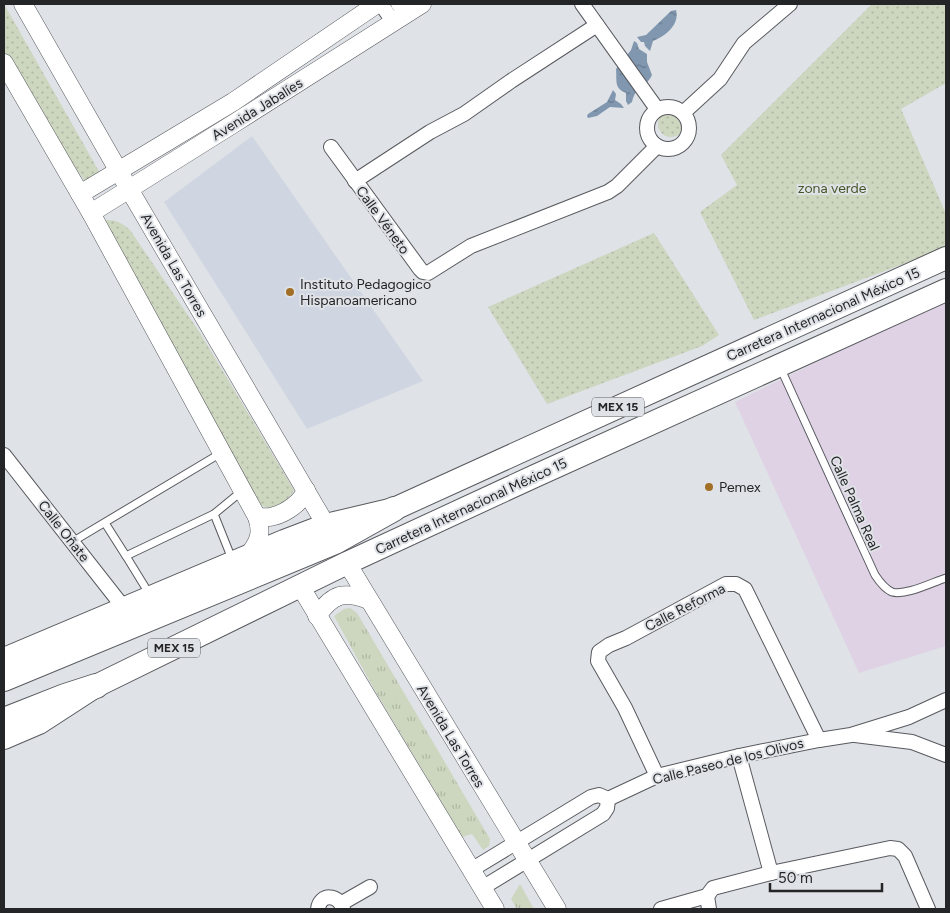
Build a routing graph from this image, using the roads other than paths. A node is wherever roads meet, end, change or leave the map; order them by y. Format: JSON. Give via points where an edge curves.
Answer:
{"nodes":[{"id":1,"x":23,"y":4,"type":"edge"},
{"id":2,"x":378,"y":4,"type":"edge"},
{"id":3,"x":381,"y":4,"type":"edge"},
{"id":4,"x":422,"y":4,"type":"edge"},
{"id":5,"x":582,"y":4,"type":"edge"},
{"id":6,"x":790,"y":4,"type":"edge"},
{"id":7,"x":399,"y":14,"type":"edge"},
{"id":8,"x":597,"y":26,"type":"junction"},
{"id":9,"x":4,"y":63,"type":"edge"},
{"id":10,"x":657,"y":109,"type":"junction"},
{"id":11,"x":683,"y":113,"type":"junction"},
{"id":12,"x":657,"y":146,"type":"junction"},
{"id":13,"x":331,"y":147,"type":"dead end"},
{"id":14,"x":120,"y":171,"type":"junction"},
{"id":15,"x":355,"y":181,"type":"junction"},
{"id":16,"x":129,"y":189,"type":"junction"},
{"id":17,"x":80,"y":194,"type":"junction"},
{"id":18,"x":91,"y":213,"type":"junction"},
{"id":19,"x":946,"y":258,"type":"edge"},
{"id":20,"x":946,"y":290,"type":"edge"},
{"id":21,"x":780,"y":366,"type":"junction"},
{"id":22,"x":221,"y":453,"type":"junction"},
{"id":23,"x":4,"y":454,"type":"edge"},
{"id":24,"x":306,"y":490,"type":"junction"},
{"id":25,"x":243,"y":491,"type":"junction"},
{"id":26,"x":394,"y":509,"type":"junction"},
{"id":27,"x":214,"y":514,"type":"junction"},
{"id":28,"x":257,"y":517,"type":"junction"},
{"id":29,"x":105,"y":523,"type":"junction"},
{"id":30,"x":326,"y":525,"type":"junction"},
{"id":31,"x":72,"y":542,"type":"junction"},
{"id":32,"x":126,"y":556,"type":"junction"},
{"id":33,"x":240,"y":559,"type":"junction"},
{"id":34,"x":347,"y":563,"type":"junction"},
{"id":35,"x":946,"y":578,"type":"edge"},
{"id":36,"x":300,"y":586,"type":"junction"},
{"id":37,"x":151,"y":597,"type":"junction"},
{"id":38,"x":369,"y":600,"type":"junction"},
{"id":39,"x":124,"y":608,"type":"junction"},
{"id":40,"x":317,"y":616,"type":"junction"},
{"id":41,"x":4,"y":660,"type":"edge"},
{"id":42,"x":4,"y":679,"type":"edge"},
{"id":43,"x":96,"y":686,"type":"junction"},
{"id":44,"x":946,"y":700,"type":"edge"},
{"id":45,"x":909,"y":717,"type":"junction"},
{"id":46,"x":4,"y":720,"type":"edge"},
{"id":47,"x":852,"y":735,"type":"junction"},
{"id":48,"x":4,"y":738,"type":"edge"},
{"id":49,"x":819,"y":740,"type":"junction"},
{"id":50,"x":912,"y":742,"type":"junction"},
{"id":51,"x":946,"y":755,"type":"edge"},
{"id":52,"x":739,"y":756,"type":"junction"},
{"id":53,"x":657,"y":776,"type":"junction"},
{"id":54,"x":608,"y":799,"type":"junction"},
{"id":55,"x":516,"y":844,"type":"junction"},
{"id":56,"x":527,"y":861,"type":"junction"},
{"id":57,"x":471,"y":870,"type":"junction"},
{"id":58,"x":771,"y":873,"type":"junction"},
{"id":59,"x":370,"y":887,"type":"dead end"},
{"id":60,"x":482,"y":888,"type":"junction"},
{"id":61,"x":708,"y":903,"type":"edge"},
{"id":62,"x":342,"y":906,"type":"edge"},
{"id":63,"x":318,"y":909,"type":"edge"},
{"id":64,"x":495,"y":909,"type":"edge"},
{"id":65,"x":557,"y":909,"type":"edge"},
{"id":66,"x":660,"y":909,"type":"edge"},
{"id":67,"x":928,"y":909,"type":"edge"}],
"edges":[{"from":1,"to":14,"type":"street","name":"Avenida Las Torres"},
{"from":2,"to":14,"type":"street","name":"Avenida Jabalíes","via":[[233,102]]},
{"from":3,"to":7,"type":"street"},
{"from":4,"to":7,"type":"street","name":"Avenida Jabalíes"},
{"from":5,"to":8,"type":"street"},
{"from":6,"to":11,"type":"street","via":[[744,43],[720,79]]},
{"from":7,"to":16,"type":"street","name":"Avenida Jabalíes"},
{"from":8,"to":10,"type":"street"},
{"from":8,"to":15,"type":"street","name":"Calle Véneto"},
{"from":9,"to":17,"type":"street"},
{"from":10,"to":11,"type":"street","via":[[668,106]]},
{"from":10,"to":12,"type":"street","via":[[648,120],[647,128],[651,141]]},
{"from":11,"to":12,"type":"street","via":[[689,132],[682,143],[670,149]]},
{"from":12,"to":15,"type":"street","name":"Calle Véneto","via":[[608,192],[471,246],[428,273],[420,269]]},
{"from":13,"to":15,"type":"street"},
{"from":14,"to":16,"type":"street","name":"Avenida Las Torres"},
{"from":14,"to":17,"type":"street","name":"Avenida Jabalíes"},
{"from":16,"to":18,"type":"street","name":"Avenida Jabalíes"},
{"from":16,"to":24,"type":"street","name":"Avenida Las Torres"},
{"from":17,"to":18,"type":"street"},
{"from":18,"to":22,"type":"street"},
{"from":19,"to":26,"type":"main road","name":"Carretera Internacional México 15","number":"MEX 15"},
{"from":20,"to":21,"type":"main road","name":"Carretera Internacional México 15","number":"MEX 15"},
{"from":21,"to":34,"type":"main road","name":"Carretera Internacional México 15","number":"MEX 15"},
{"from":21,"to":35,"type":"lane","name":"Calle Palma Real","via":[[875,575],[892,592],[905,593]]},
{"from":22,"to":25,"type":"street"},
{"from":22,"to":29,"type":"lane"},
{"from":23,"to":31,"type":"street","name":"Calle Oñate"},
{"from":24,"to":28,"type":"street","via":[[302,498],[280,514]]},
{"from":24,"to":30,"type":"street","name":"Avenida Las Torres"},
{"from":25,"to":27,"type":"lane"},
{"from":25,"to":28,"type":"street"},
{"from":26,"to":30,"type":"main road","name":"Carretera Internacional México 15","number":"MEX 15"},
{"from":26,"to":42,"type":"highway","number":"MEX 15","via":[[335,542]]},
{"from":27,"to":32,"type":"lane"},
{"from":27,"to":33,"type":"lane"},
{"from":28,"to":33,"type":"street","via":[[261,526],[260,538]]},
{"from":29,"to":31,"type":"lane"},
{"from":29,"to":32,"type":"lane"},
{"from":30,"to":33,"type":"main road","name":"Carretera Internacional México 15","number":"MEX 15"},
{"from":31,"to":39,"type":"street","name":"Calle Oñate"},
{"from":32,"to":37,"type":"lane"},
{"from":33,"to":37,"type":"main road","number":"MEX 15"},
{"from":34,"to":36,"type":"main road","name":"Carretera Internacional México 15","number":"MEX 15"},
{"from":34,"to":38,"type":"street","name":"Avenida Las Torres"},
{"from":36,"to":40,"type":"street"},
{"from":36,"to":43,"type":"main road","name":"Carretera Internacional México 15","number":"MEX 15"},
{"from":37,"to":39,"type":"main road","number":"MEX 15"},
{"from":38,"to":40,"type":"street","via":[[353,594],[340,596],[326,603]]},
{"from":38,"to":55,"type":"street","name":"Avenida Las Torres"},
{"from":39,"to":41,"type":"main road","number":"MEX 15"},
{"from":40,"to":57,"type":"street"},
{"from":43,"to":46,"type":"highway"},
{"from":43,"to":48,"type":"main road","name":"Carretera Internacional México 15","number":"MEX 15","via":[[39,723]]},
{"from":44,"to":45,"type":"street"},
{"from":45,"to":47,"type":"street"},
{"from":45,"to":50,"type":"street","via":[[904,730]]},
{"from":47,"to":49,"type":"street","name":"Calle Paseo de los Olivos"},
{"from":47,"to":50,"type":"street"},
{"from":49,"to":52,"type":"street","name":"Calle Paseo de los Olivos"},
{"from":49,"to":53,"type":"street","name":"Calle Reforma","via":[[745,588],[726,584],[599,652],[598,661],[625,708]]},
{"from":50,"to":51,"type":"street"},
{"from":52,"to":53,"type":"street","name":"Calle Paseo de los Olivos"},
{"from":52,"to":58,"type":"street"},
{"from":53,"to":54,"type":"street","name":"Calle Paseo de los Olivos"},
{"from":54,"to":55,"type":"street","name":"Calle Paseo de los Olivos","via":[[592,797]]},
{"from":54,"to":56,"type":"street","via":[[603,814]]},
{"from":55,"to":56,"type":"street","name":"Avenida Las Torres"},
{"from":55,"to":57,"type":"street","name":"Calle Paseo de los Olivos"},
{"from":56,"to":60,"type":"street"},
{"from":56,"to":65,"type":"street","name":"Avenida Las Torres"},
{"from":57,"to":60,"type":"street"},
{"from":58,"to":61,"type":"street","via":[[713,888]]},
{"from":58,"to":67,"type":"street","via":[[898,848],[905,856]]},
{"from":59,"to":62,"type":"street"},
{"from":60,"to":64,"type":"street"},
{"from":61,"to":66,"type":"street"},
{"from":62,"to":63,"type":"street","via":[[336,898],[329,897],[318,905]]}]}
